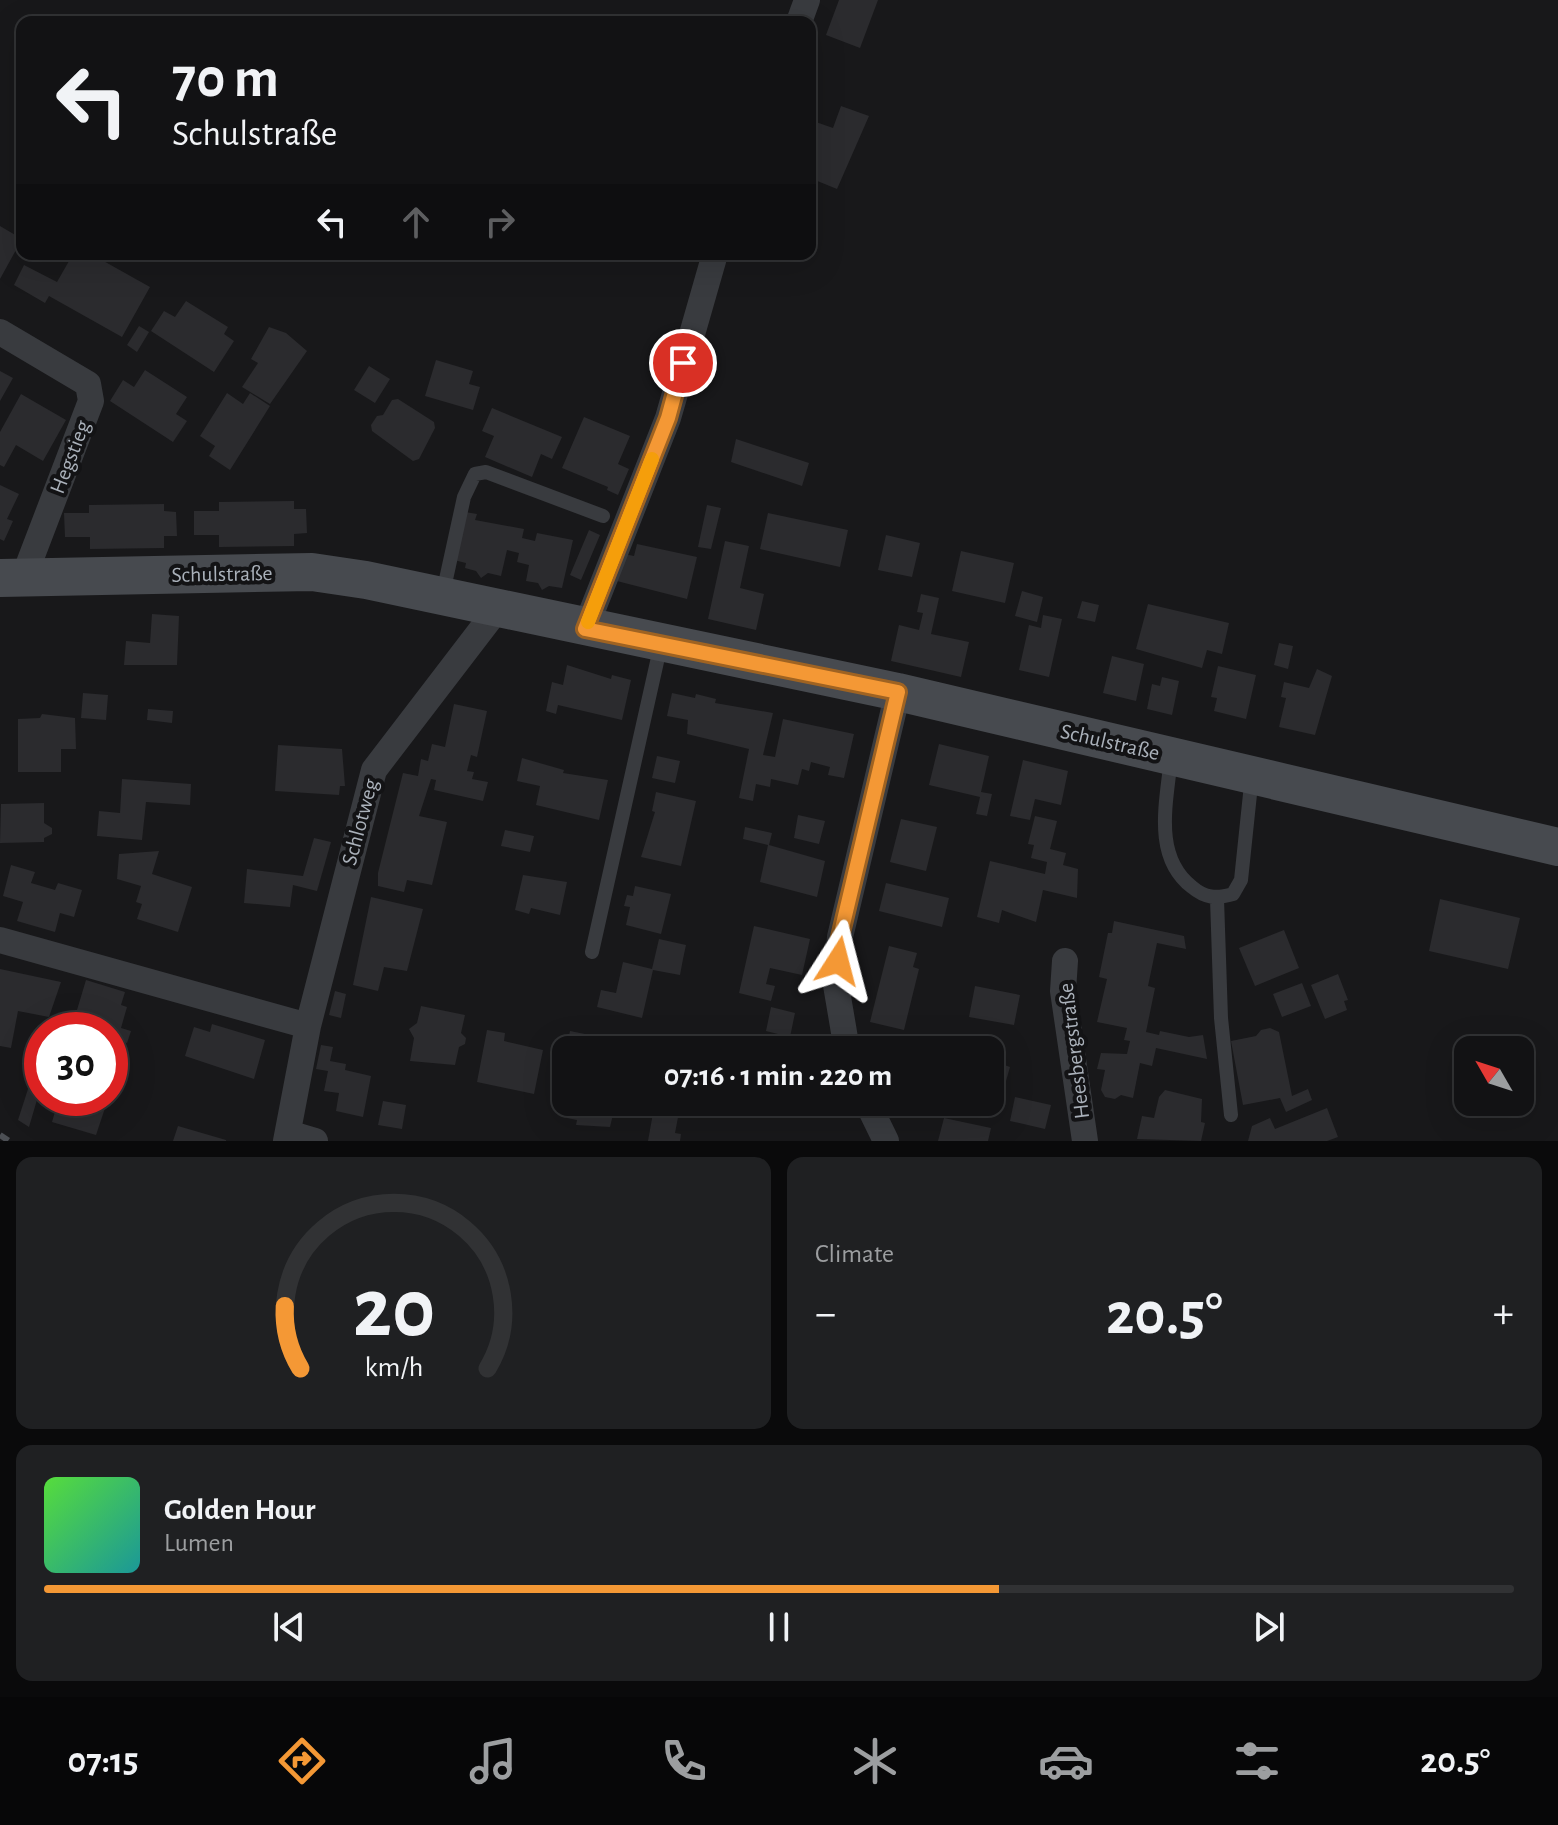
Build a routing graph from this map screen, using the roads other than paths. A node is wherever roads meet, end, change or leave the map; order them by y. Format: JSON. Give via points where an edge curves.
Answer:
{"nodes":[{"id":1,"x":713,"y":260,"type":"edge"},
{"id":2,"x":0,"y":332,"type":"edge"},
{"id":3,"x":603,"y":516,"type":"dead end"},
{"id":4,"x":11,"y":578,"type":"edge"},
{"id":5,"x":442,"y":597,"type":"junction"},
{"id":6,"x":498,"y":608,"type":"junction"},
{"id":7,"x":585,"y":629,"type":"junction"},
{"id":8,"x":661,"y":644,"type":"junction"},
{"id":9,"x":898,"y":692,"type":"junction"},
{"id":10,"x":1171,"y":756,"type":"junction"},
{"id":11,"x":1252,"y":775,"type":"junction"},
{"id":12,"x":1558,"y":847,"type":"edge"},
{"id":13,"x":1217,"y":899,"type":"junction"},
{"id":14,"x":0,"y":940,"type":"edge"},
{"id":15,"x":592,"y":952,"type":"dead end"},
{"id":16,"x":1065,"y":961,"type":"dead end"},
{"id":17,"x":308,"y":1026,"type":"junction"},
{"id":18,"x":845,"y":1036,"type":"edge"},
{"id":19,"x":1231,"y":1115,"type":"dead end"},
{"id":20,"x":874,"y":1116,"type":"edge"},
{"id":21,"x":287,"y":1137,"type":"edge"},
{"id":22,"x":315,"y":1141,"type":"edge"},
{"id":23,"x":886,"y":1141,"type":"edge"},
{"id":24,"x":1085,"y":1141,"type":"edge"}],
"edges":[{"from":1,"to":7,"type":"street","via":[[668,418]]},
{"from":2,"to":4,"type":"street","name":"Hegstieg","via":[[88,384],[91,401]]},
{"from":3,"to":5,"type":"lane","via":[[486,472],[475,474],[464,497]]},
{"from":4,"to":5,"type":"street","name":"Schulstraße","via":[[312,572]]},
{"from":5,"to":6,"type":"street","name":"Schulstraße"},
{"from":6,"to":7,"type":"street","name":"Schulstraße"},
{"from":6,"to":17,"type":"street","name":"Schlotweg","via":[[374,770]]},
{"from":7,"to":8,"type":"street","name":"Schulstraße"},
{"from":8,"to":9,"type":"street","name":"Schulstraße"},
{"from":8,"to":15,"type":"lane"},
{"from":9,"to":10,"type":"street","name":"Schulstraße"},
{"from":9,"to":18,"type":"street","via":[[840,937],[836,985]]},
{"from":10,"to":11,"type":"street","name":"Schulstraße"},
{"from":10,"to":13,"type":"lane","via":[[1165,842],[1169,863],[1200,894]]},
{"from":11,"to":12,"type":"street","name":"Schulstraße"},
{"from":11,"to":13,"type":"lane","via":[[1241,880],[1233,894]]},
{"from":13,"to":19,"type":"lane"},
{"from":14,"to":17,"type":"street"},
{"from":16,"to":24,"type":"street","name":"Heesbergstraße","via":[[1063,991]]},
{"from":17,"to":21,"type":"street","name":"Schlotweg"},
{"from":20,"to":23,"type":"street"},
{"from":21,"to":22,"type":"street"}]}
